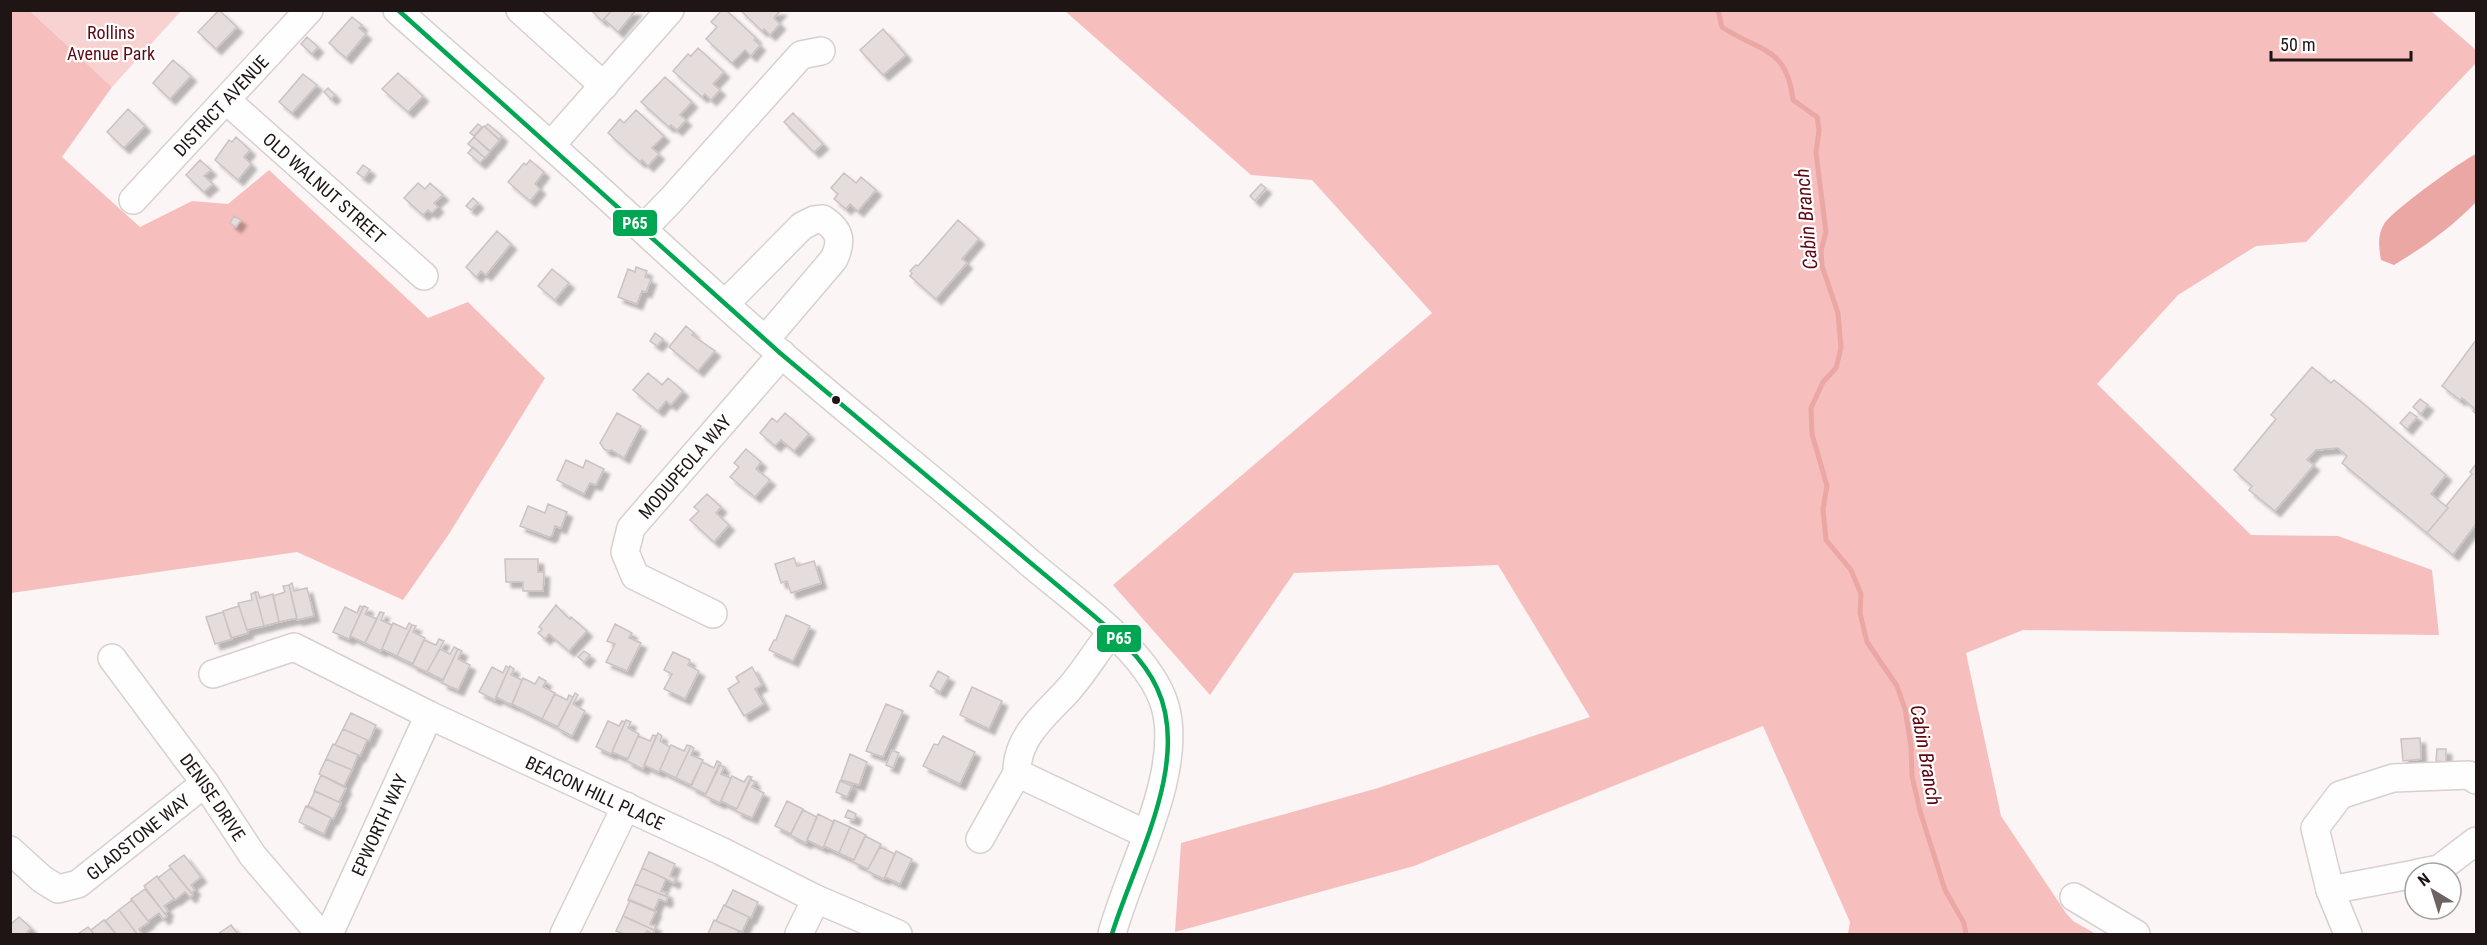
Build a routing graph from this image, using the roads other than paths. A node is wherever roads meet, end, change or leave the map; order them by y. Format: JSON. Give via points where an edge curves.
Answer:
{"nodes":[{"id":1,"x":309,"y":10,"type":"edge"},
{"id":2,"x":397,"y":10,"type":"edge"},
{"id":3,"x":520,"y":10,"type":"edge"},
{"id":4,"x":670,"y":10,"type":"edge"},
{"id":5,"x":821,"y":51,"type":"dead end"},
{"id":6,"x":604,"y":86,"type":"junction"},
{"id":7,"x":226,"y":100,"type":"junction"},
{"id":8,"x":551,"y":145,"type":"junction"},
{"id":9,"x":133,"y":200,"type":"dead end"},
{"id":10,"x":643,"y":229,"type":"junction"},
{"id":11,"x":424,"y":276,"type":"dead end"},
{"id":12,"x":725,"y":304,"type":"junction"},
{"id":13,"x":773,"y":347,"type":"junction"},
{"id":14,"x":713,"y":614,"type":"dead end"},
{"id":15,"x":1111,"y":633,"type":"junction"},
{"id":16,"x":112,"y":658,"type":"dead end"},
{"id":17,"x":213,"y":674,"type":"dead end"},
{"id":18,"x":429,"y":715,"type":"junction"},
{"id":19,"x":1017,"y":773,"type":"junction"},
{"id":20,"x":2476,"y":780,"type":"edge"},
{"id":21,"x":204,"y":783,"type":"junction"},
{"id":22,"x":626,"y":806,"type":"junction"},
{"id":23,"x":1146,"y":834,"type":"junction"},
{"id":24,"x":980,"y":839,"type":"dead end"},
{"id":25,"x":2476,"y":841,"type":"edge"},
{"id":26,"x":10,"y":850,"type":"edge"},
{"id":27,"x":2450,"y":861,"type":"edge"},
{"id":28,"x":2403,"y":876,"type":"edge"},
{"id":29,"x":2330,"y":890,"type":"junction"},
{"id":30,"x":2073,"y":897,"type":"dead end"},
{"id":31,"x":816,"y":899,"type":"junction"},
{"id":32,"x":320,"y":934,"type":"edge"},
{"id":33,"x":329,"y":934,"type":"edge"},
{"id":34,"x":564,"y":934,"type":"edge"},
{"id":35,"x":799,"y":934,"type":"edge"},
{"id":36,"x":898,"y":934,"type":"edge"},
{"id":37,"x":1112,"y":934,"type":"edge"},
{"id":38,"x":2136,"y":934,"type":"edge"},
{"id":39,"x":2348,"y":934,"type":"edge"}],
"edges":[{"from":1,"to":7,"type":"street","name":"DISTRICT AVENUE"},
{"from":2,"to":8,"type":"street"},
{"from":3,"to":6,"type":"street"},
{"from":4,"to":6,"type":"street"},
{"from":5,"to":10,"type":"street","via":[[801,55]]},
{"from":6,"to":8,"type":"street"},
{"from":7,"to":9,"type":"street","name":"DISTRICT AVENUE"},
{"from":7,"to":11,"type":"street","name":"OLD WALNUT STREET"},
{"from":8,"to":10,"type":"street"},
{"from":10,"to":12,"type":"street"},
{"from":12,"to":13,"type":"street"},
{"from":12,"to":13,"type":"street","name":"MODUPEOLA WAY","via":[[802,226],[823,219],[831,224],[840,241],[834,259]]},
{"from":13,"to":14,"type":"street","name":"MODUPEOLA WAY","via":[[631,528],[625,552],[635,576]]},
{"from":13,"to":15,"type":"street"},
{"from":15,"to":19,"type":"street","via":[[1024,741],[1016,763]]},
{"from":15,"to":23,"type":"street","via":[[1152,677],[1166,708],[1166,768]]},
{"from":16,"to":21,"type":"street","name":"DENISE DRIVE"},
{"from":17,"to":18,"type":"street","name":"BEACON HILL PLACE","via":[[294,647]]},
{"from":18,"to":22,"type":"street","name":"BEACON HILL PLACE"},
{"from":18,"to":33,"type":"street","name":"EPWORTH WAY"},
{"from":19,"to":23,"type":"street"},
{"from":19,"to":24,"type":"street"},
{"from":20,"to":29,"type":"street","via":[[2469,775],[2393,778],[2340,795],[2315,828]]},
{"from":21,"to":26,"type":"street","name":"GLADSTONE WAY","via":[[78,884],[58,889]]},
{"from":21,"to":32,"type":"street","name":"DENISE DRIVE","via":[[253,856]]},
{"from":22,"to":31,"type":"street","name":"BEACON HILL PLACE"},
{"from":22,"to":34,"type":"street"},
{"from":23,"to":37,"type":"street"},
{"from":25,"to":27,"type":"street"},
{"from":28,"to":29,"type":"street"},
{"from":29,"to":39,"type":"street"},
{"from":30,"to":38,"type":"street"},
{"from":31,"to":35,"type":"street"},
{"from":31,"to":36,"type":"street","name":"BEACON HILL PLACE"}]}
